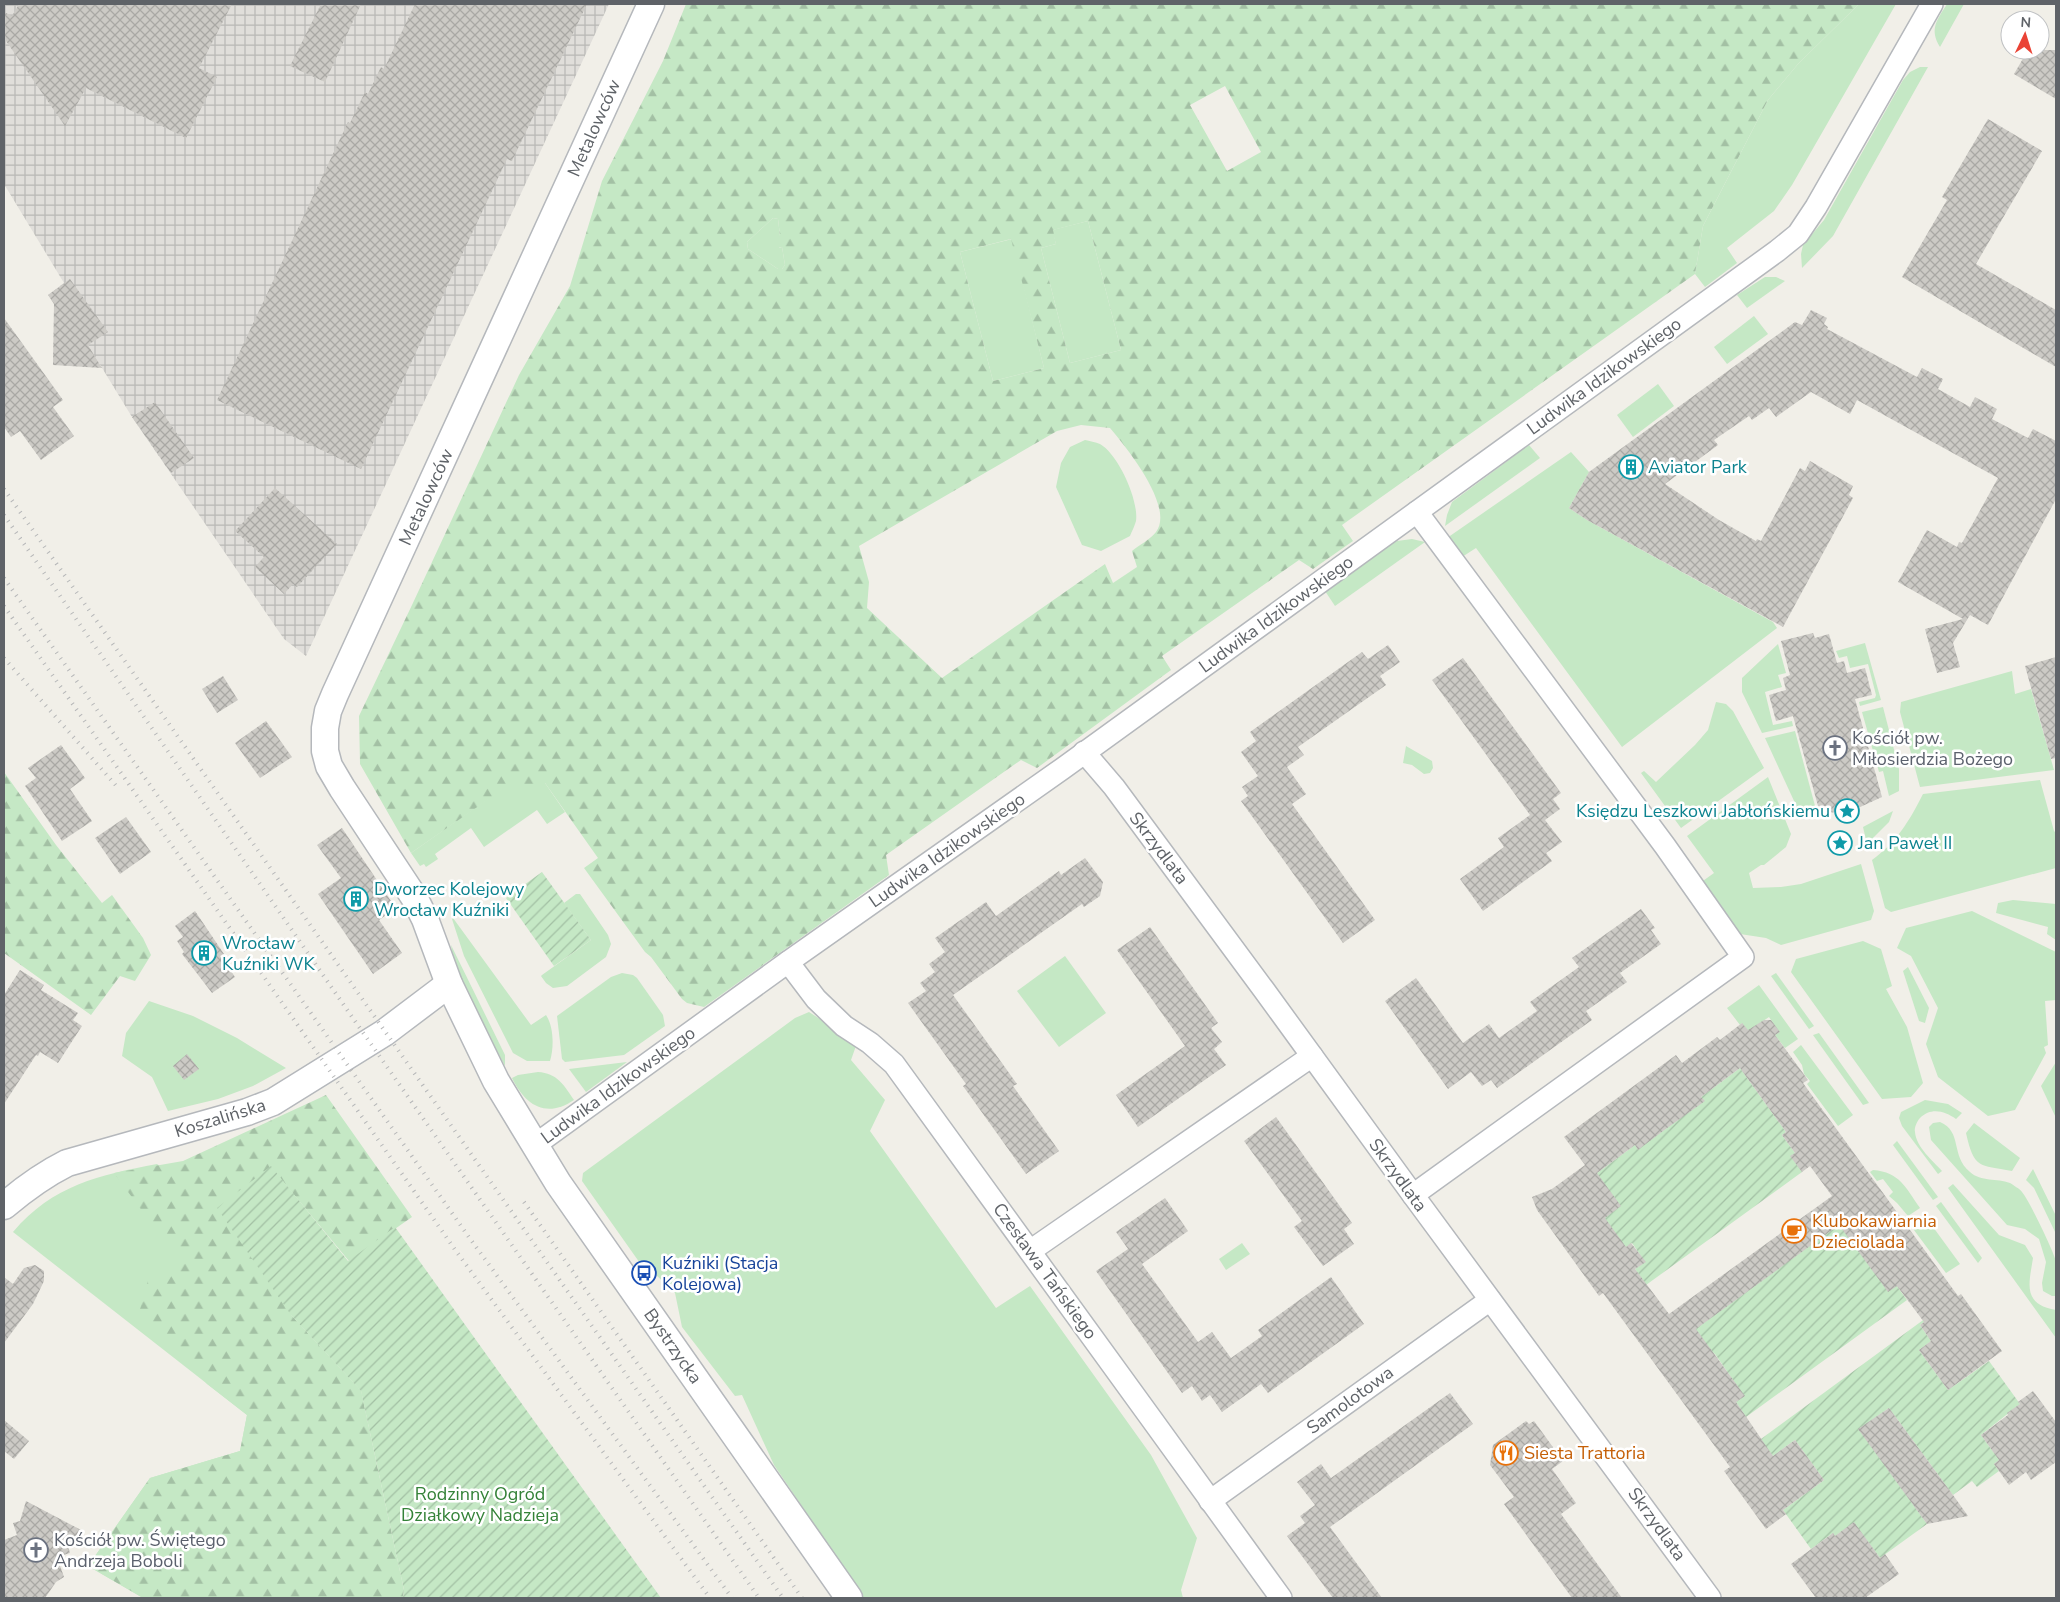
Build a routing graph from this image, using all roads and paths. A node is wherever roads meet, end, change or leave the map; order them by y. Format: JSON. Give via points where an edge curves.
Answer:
{"nodes":[{"id":1,"x":651,"y":4,"type":"edge"},
{"id":2,"x":1932,"y":4,"type":"edge"},
{"id":3,"x":1416,"y":512,"type":"junction"},
{"id":4,"x":1084,"y":752,"type":"junction"},
{"id":5,"x":788,"y":962,"type":"junction"},
{"id":6,"x":449,"y":984,"type":"junction"},
{"id":7,"x":1312,"y":1056,"type":"junction"},
{"id":8,"x":535,"y":1145,"type":"junction"},
{"id":9,"x":1412,"y":1195,"type":"junction"},
{"id":10,"x":4,"y":1206,"type":"edge"},
{"id":11,"x":1030,"y":1251,"type":"junction"},
{"id":12,"x":1490,"y":1300,"type":"junction"},
{"id":13,"x":1210,"y":1501,"type":"junction"},
{"id":14,"x":849,"y":1598,"type":"edge"},
{"id":15,"x":1281,"y":1598,"type":"edge"},
{"id":16,"x":1710,"y":1598,"type":"edge"}],
"edges":[{"from":1,"to":6,"type":"street","name":"Metalowców","via":[[328,711],[324,744],[329,766],[414,897]]},
{"from":2,"to":3,"type":"street","name":"Ludwika Idzikowskiego","via":[[1798,234]]},
{"from":3,"to":4,"type":"street","name":"Ludwika Idzikowskiego"},
{"from":3,"to":9,"type":"street","via":[[1743,956]]},
{"from":4,"to":5,"type":"street","name":"Ludwika Idzikowskiego"},
{"from":4,"to":7,"type":"street","name":"Skrzydlata","via":[[1114,787]]},
{"from":5,"to":8,"type":"street","name":"Ludwika Idzikowskiego"},
{"from":5,"to":11,"type":"street","name":"Czesława Tańskiego","via":[[816,999],[844,1026],[894,1064]]},
{"from":6,"to":8,"type":"street","name":"Bystrzycka","via":[[496,1081]]},
{"from":6,"to":10,"type":"street","name":"Koszalińska","via":[[397,1024],[273,1102],[67,1163],[32,1183]]},
{"from":7,"to":9,"type":"street","name":"Skrzydlata"},
{"from":7,"to":11,"type":"street"},
{"from":8,"to":14,"type":"street","name":"Bystrzycka","via":[[558,1183]]},
{"from":9,"to":12,"type":"street","name":"Skrzydlata"},
{"from":11,"to":13,"type":"street","name":"Czesława Tańskiego","via":[[1162,1430]]},
{"from":12,"to":13,"type":"street","name":"Samolotowa"},
{"from":12,"to":16,"type":"street","name":"Skrzydlata"},
{"from":13,"to":15,"type":"street","name":"Czesława Tańskiego"}]}
